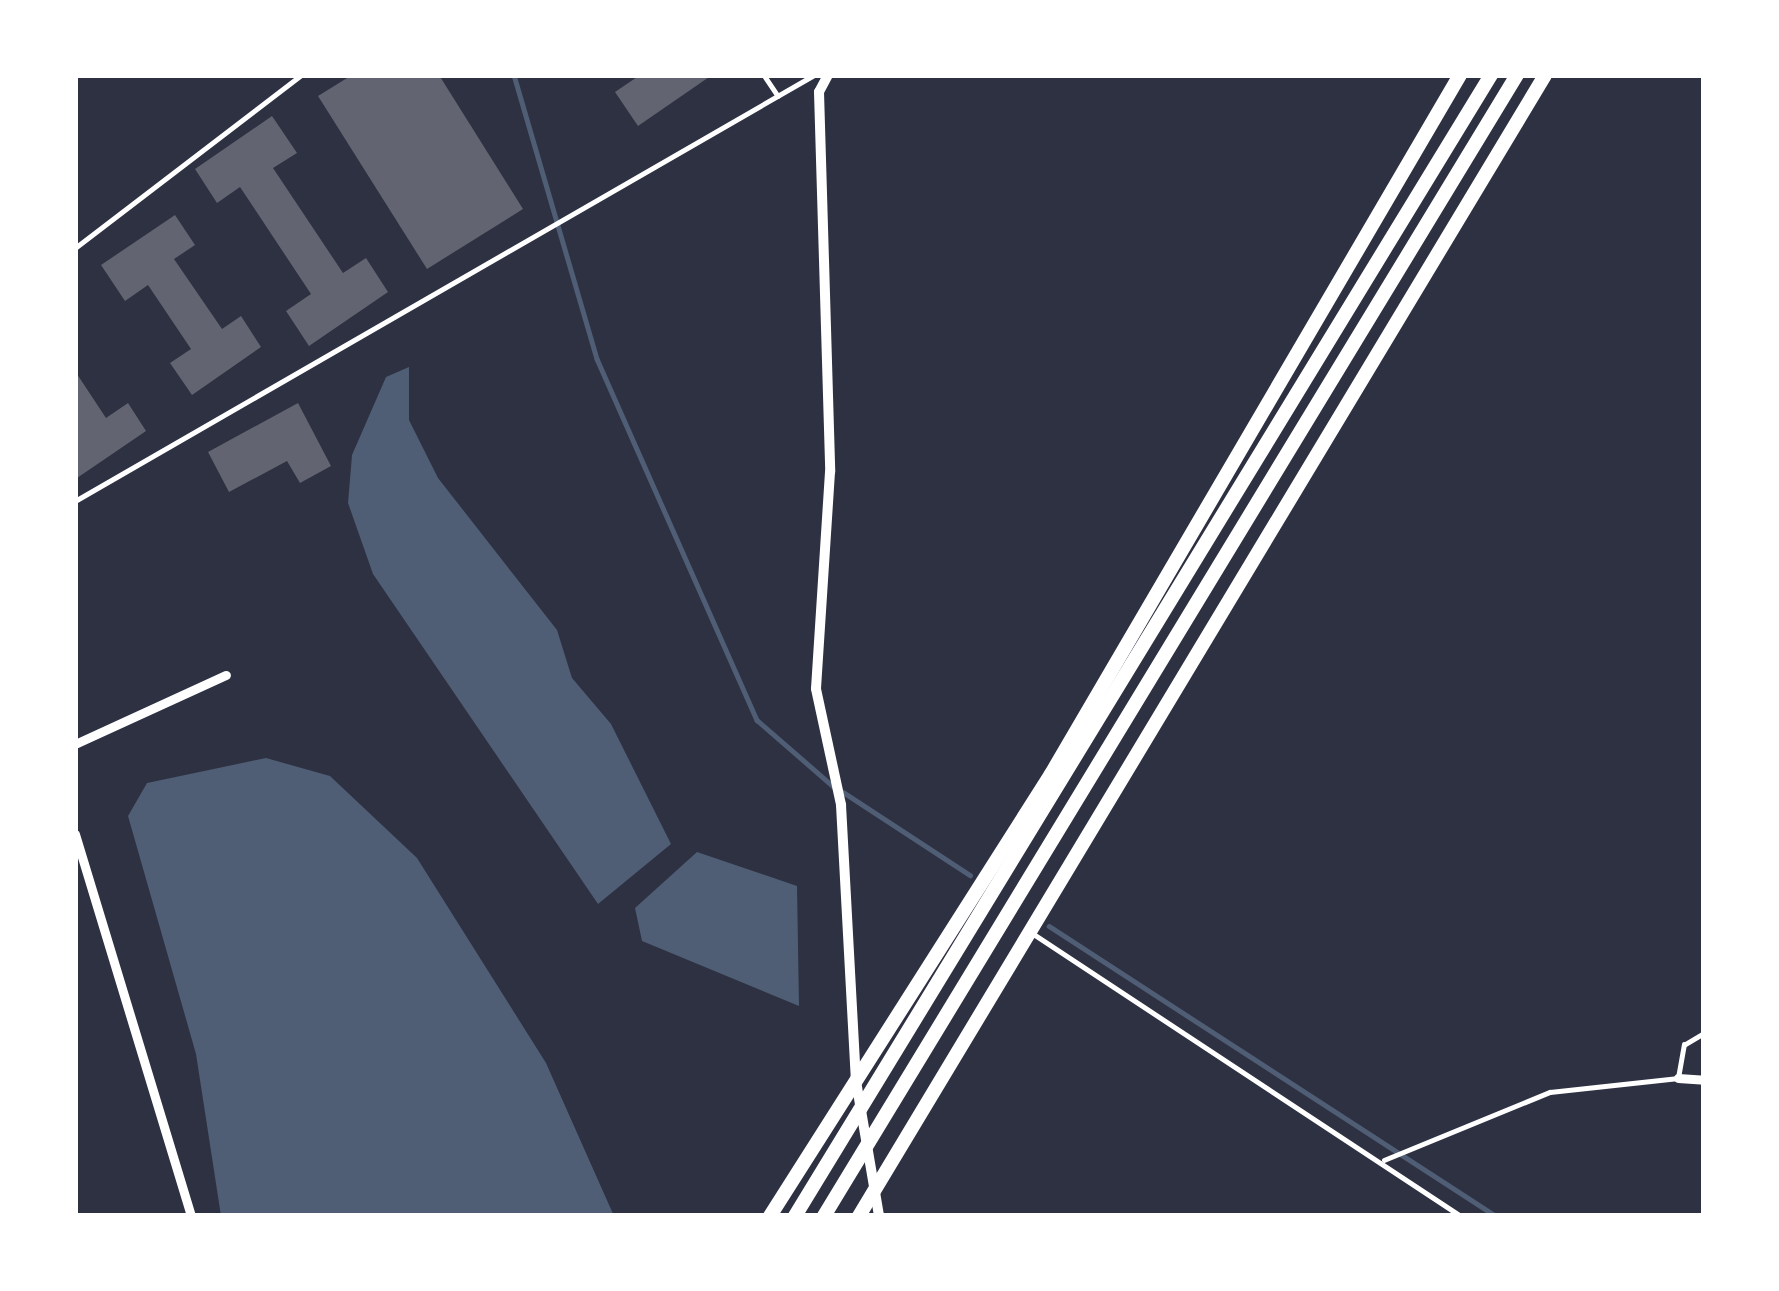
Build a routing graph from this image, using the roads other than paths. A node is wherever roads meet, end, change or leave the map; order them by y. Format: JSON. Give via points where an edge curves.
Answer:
{"nodes":[{"id":1,"x":301,"y":75,"type":"edge"},
{"id":2,"x":764,"y":75,"type":"edge"},
{"id":3,"x":814,"y":75,"type":"edge"},
{"id":4,"x":828,"y":75,"type":"edge"},
{"id":5,"x":1460,"y":75,"type":"edge"},
{"id":6,"x":1491,"y":75,"type":"edge"},
{"id":7,"x":1517,"y":75,"type":"edge"},
{"id":8,"x":1545,"y":75,"type":"edge"},
{"id":9,"x":778,"y":96,"type":"junction"},
{"id":10,"x":75,"y":248,"type":"edge"},
{"id":11,"x":75,"y":501,"type":"edge"},
{"id":12,"x":226,"y":675,"type":"dead end"},
{"id":13,"x":75,"y":744,"type":"edge"},
{"id":14,"x":75,"y":834,"type":"edge"},
{"id":15,"x":1030,"y":932,"type":"junction"},
{"id":16,"x":1704,"y":1033,"type":"edge"},
{"id":17,"x":1678,"y":1078,"type":"junction"},
{"id":18,"x":1704,"y":1080,"type":"edge"},
{"id":19,"x":856,"y":1081,"type":"junction"},
{"id":20,"x":1383,"y":1160,"type":"junction"},
{"id":21,"x":873,"y":1193,"type":"junction"},
{"id":22,"x":191,"y":1216,"type":"edge"},
{"id":23,"x":770,"y":1216,"type":"edge"},
{"id":24,"x":795,"y":1216,"type":"edge"},
{"id":25,"x":824,"y":1216,"type":"edge"},
{"id":26,"x":859,"y":1216,"type":"edge"},
{"id":27,"x":879,"y":1216,"type":"edge"},
{"id":28,"x":1461,"y":1216,"type":"edge"}],
"edges":[{"from":1,"to":10,"type":"lane"},
{"from":2,"to":9,"type":"lane"},
{"from":3,"to":9,"type":"lane"},
{"from":4,"to":19,"type":"street","via":[[819,92],[830,472],[816,689],[841,805]]},
{"from":5,"to":19,"type":"main road","via":[[1063,753]]},
{"from":6,"to":24,"type":"main road"},
{"from":7,"to":25,"type":"main road","via":[[1019,907]]},
{"from":8,"to":15,"type":"main road"},
{"from":9,"to":11,"type":"lane"},
{"from":12,"to":13,"type":"street"},
{"from":14,"to":22,"type":"street"},
{"from":15,"to":20,"type":"lane"},
{"from":15,"to":21,"type":"main road"},
{"from":16,"to":17,"type":"lane","via":[[1684,1045]]},
{"from":17,"to":18,"type":"street"},
{"from":17,"to":20,"type":"lane","via":[[1550,1093]]},
{"from":19,"to":21,"type":"street"},
{"from":19,"to":23,"type":"main road"},
{"from":20,"to":28,"type":"lane"},
{"from":21,"to":26,"type":"main road"},
{"from":21,"to":27,"type":"street"}]}
